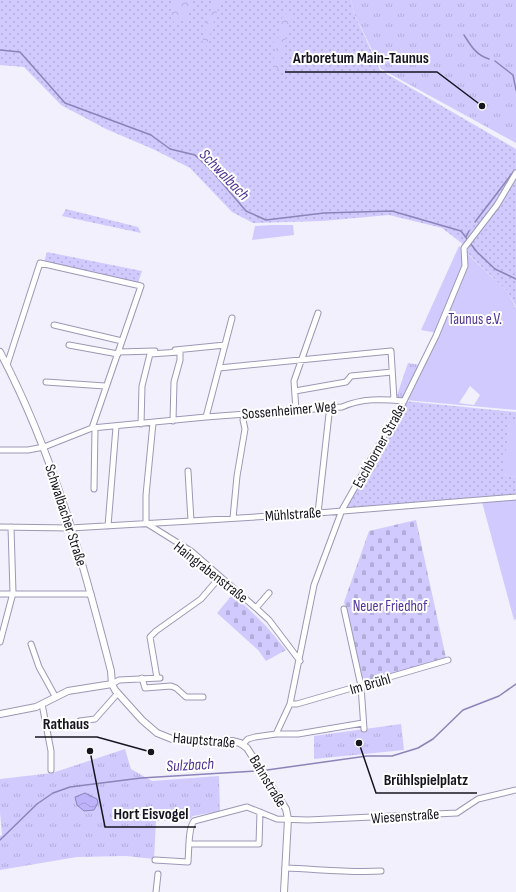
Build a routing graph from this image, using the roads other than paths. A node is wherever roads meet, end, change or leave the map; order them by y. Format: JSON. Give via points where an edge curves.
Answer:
{"nodes":[{"id":1,"x":516,"y":173,"type":"edge"},
{"id":2,"x":318,"y":313,"type":"dead end"},
{"id":3,"x":232,"y":318,"type":"dead end"},
{"id":4,"x":54,"y":325,"type":"dead end"},
{"id":5,"x":122,"y":341,"type":"junction"},
{"id":6,"x":69,"y":345,"type":"dead end"},
{"id":7,"x":225,"y":345,"type":"junction"},
{"id":8,"x":0,"y":352,"type":"edge"},
{"id":9,"x":118,"y":353,"type":"junction"},
{"id":10,"x":300,"y":361,"type":"junction"},
{"id":11,"x":7,"y":365,"type":"junction"},
{"id":12,"x":219,"y":368,"type":"junction"},
{"id":13,"x":392,"y":372,"type":"junction"},
{"id":14,"x":46,"y":382,"type":"dead end"},
{"id":15,"x":106,"y":386,"type":"junction"},
{"id":16,"x":295,"y":391,"type":"junction"},
{"id":17,"x":394,"y":400,"type":"junction"},
{"id":18,"x":404,"y":401,"type":"junction"},
{"id":19,"x":296,"y":410,"type":"junction"},
{"id":20,"x":329,"y":414,"type":"dead end"},
{"id":21,"x":206,"y":417,"type":"junction"},
{"id":22,"x":243,"y":420,"type":"dead end"},
{"id":23,"x":173,"y":421,"type":"junction"},
{"id":24,"x":153,"y":423,"type":"junction"},
{"id":25,"x":141,"y":424,"type":"junction"},
{"id":26,"x":116,"y":427,"type":"junction"},
{"id":27,"x":94,"y":428,"type":"junction"},
{"id":28,"x":44,"y":447,"type":"junction"},
{"id":29,"x":0,"y":450,"type":"edge"},
{"id":30,"x":188,"y":471,"type":"dead end"},
{"id":31,"x":94,"y":490,"type":"dead end"},
{"id":32,"x":516,"y":497,"type":"edge"},
{"id":33,"x":342,"y":510,"type":"junction"},
{"id":34,"x":318,"y":513,"type":"junction"},
{"id":35,"x":233,"y":518,"type":"junction"},
{"id":36,"x":191,"y":521,"type":"junction"},
{"id":37,"x":146,"y":523,"type":"junction"},
{"id":38,"x":108,"y":526,"type":"junction"},
{"id":39,"x":0,"y":527,"type":"edge"},
{"id":40,"x":11,"y":527,"type":"junction"},
{"id":41,"x":70,"y":528,"type":"junction"},
{"id":42,"x":220,"y":577,"type":"junction"},
{"id":43,"x":269,"y":593,"type":"dead end"},
{"id":44,"x":0,"y":594,"type":"edge"},
{"id":45,"x":13,"y":594,"type":"junction"},
{"id":46,"x":91,"y":594,"type":"junction"},
{"id":47,"x":256,"y":608,"type":"junction"},
{"id":48,"x":344,"y":609,"type":"dead end"},
{"id":49,"x":0,"y":642,"type":"edge"},
{"id":50,"x":31,"y":644,"type":"dead end"},
{"id":51,"x":448,"y":660,"type":"dead end"},
{"id":52,"x":300,"y":661,"type":"junction"},
{"id":53,"x":142,"y":678,"type":"junction"},
{"id":54,"x":112,"y":684,"type":"junction"},
{"id":55,"x":361,"y":686,"type":"junction"},
{"id":56,"x":118,"y":693,"type":"junction"},
{"id":57,"x":55,"y":696,"type":"junction"},
{"id":58,"x":203,"y":697,"type":"dead end"},
{"id":59,"x":42,"y":704,"type":"junction"},
{"id":60,"x":290,"y":704,"type":"junction"},
{"id":61,"x":0,"y":714,"type":"edge"},
{"id":62,"x":80,"y":721,"type":"dead end"},
{"id":63,"x":276,"y":734,"type":"junction"},
{"id":64,"x":243,"y":744,"type":"junction"},
{"id":65,"x":51,"y":770,"type":"dead end"},
{"id":66,"x":516,"y":790,"type":"edge"},
{"id":67,"x":260,"y":812,"type":"junction"},
{"id":68,"x":288,"y":819,"type":"junction"},
{"id":69,"x":190,"y":844,"type":"junction"},
{"id":70,"x":155,"y":860,"type":"dead end"},
{"id":71,"x":285,"y":868,"type":"junction"},
{"id":72,"x":381,"y":871,"type":"dead end"},
{"id":73,"x":158,"y":874,"type":"dead end"},
{"id":74,"x":156,"y":892,"type":"edge"},
{"id":75,"x":284,"y":892,"type":"edge"}],
"edges":[{"from":1,"to":18,"type":"street","name":"Eschborner Straße","via":[[497,205],[464,248],[465,266],[436,336]]},
{"from":2,"to":10,"type":"street"},
{"from":3,"to":7,"type":"street"},
{"from":4,"to":5,"type":"street"},
{"from":5,"to":9,"type":"street"},
{"from":5,"to":11,"type":"street","via":[[141,286],[40,263]]},
{"from":6,"to":9,"type":"street"},
{"from":7,"to":9,"type":"street"},
{"from":7,"to":12,"type":"street"},
{"from":8,"to":11,"type":"street","name":"Schwalbacher Straße"},
{"from":9,"to":15,"type":"street"},
{"from":10,"to":12,"type":"street"},
{"from":10,"to":13,"type":"street","via":[[391,351]]},
{"from":10,"to":16,"type":"street","via":[[294,380]]},
{"from":11,"to":28,"type":"street","name":"Schwalbacher Straße"},
{"from":12,"to":21,"type":"street"},
{"from":13,"to":16,"type":"street","via":[[351,376],[346,382]]},
{"from":13,"to":17,"type":"street"},
{"from":14,"to":15,"type":"street"},
{"from":15,"to":27,"type":"street"},
{"from":16,"to":19,"type":"street"},
{"from":17,"to":18,"type":"street","name":"Sossenheimer Weg"},
{"from":17,"to":19,"type":"street","name":"Sossenheimer Weg","via":[[353,402],[342,407]]},
{"from":18,"to":33,"type":"street","name":"Eschborner Straße"},
{"from":19,"to":21,"type":"street","name":"Sossenheimer Weg"},
{"from":20,"to":34,"type":"street"},
{"from":21,"to":23,"type":"street","name":"Sossenheimer Weg"},
{"from":22,"to":35,"type":"street","via":[[245,428]]},
{"from":23,"to":24,"type":"street","name":"Sossenheimer Weg"},
{"from":23,"to":25,"type":"street","via":[[174,382],[180,352],[150,354],[142,386]]},
{"from":24,"to":25,"type":"street","name":"Sossenheimer Weg"},
{"from":24,"to":37,"type":"street"},
{"from":25,"to":26,"type":"street","name":"Sossenheimer Weg"},
{"from":26,"to":27,"type":"street","name":"Sossenheimer Weg"},
{"from":26,"to":38,"type":"street"},
{"from":27,"to":28,"type":"street","name":"Sossenheimer Weg"},
{"from":27,"to":31,"type":"street"},
{"from":28,"to":29,"type":"street","name":"Sossenheimer Weg"},
{"from":28,"to":41,"type":"street","name":"Schwalbacher Straße"},
{"from":30,"to":36,"type":"street"},
{"from":32,"to":33,"type":"street","name":"Mühlstraße"},
{"from":33,"to":34,"type":"street","name":"Mühlstraße"},
{"from":33,"to":52,"type":"street","name":"Eschborner Straße","via":[[314,585]]},
{"from":34,"to":35,"type":"street","name":"Mühlstraße"},
{"from":35,"to":36,"type":"street","name":"Mühlstraße"},
{"from":36,"to":37,"type":"street","name":"Mühlstraße"},
{"from":37,"to":38,"type":"street","name":"Mühlstraße"},
{"from":37,"to":42,"type":"street","name":"Haingrabenstraße","via":[[191,552]]},
{"from":38,"to":41,"type":"street","name":"Mühlstraße"},
{"from":39,"to":40,"type":"street","name":"Mühlstraße"},
{"from":40,"to":41,"type":"street","name":"Mühlstraße"},
{"from":40,"to":45,"type":"street"},
{"from":41,"to":46,"type":"street","name":"Schwalbacher Straße"},
{"from":42,"to":47,"type":"street","name":"Haingrabenstraße"},
{"from":42,"to":53,"type":"street","via":[[201,599],[150,637],[158,678]]},
{"from":43,"to":47,"type":"street","name":"Haingrabenstraße"},
{"from":44,"to":45,"type":"street"},
{"from":45,"to":46,"type":"street"},
{"from":45,"to":49,"type":"street"},
{"from":46,"to":54,"type":"street","name":"Schwalbacher Straße"},
{"from":47,"to":52,"type":"street","name":"Haingrabenstraße","via":[[269,620]]},
{"from":48,"to":55,"type":"street"},
{"from":50,"to":57,"type":"street","via":[[39,667]]},
{"from":51,"to":55,"type":"street","name":"Im Brühl"},
{"from":52,"to":60,"type":"street","name":"Eschborner Straße"},
{"from":53,"to":54,"type":"street","via":[[119,680]]},
{"from":53,"to":58,"type":"street","via":[[145,688],[171,686],[186,697]]},
{"from":54,"to":56,"type":"street","name":"Hauptstraße"},
{"from":54,"to":57,"type":"street","via":[[73,690]]},
{"from":55,"to":60,"type":"street","name":"Im Brühl"},
{"from":55,"to":63,"type":"street","via":[[363,726],[298,734]]},
{"from":56,"to":62,"type":"street","via":[[96,719]]},
{"from":56,"to":64,"type":"street","name":"Hauptstraße","via":[[147,725],[166,737],[189,742],[232,741]]},
{"from":57,"to":59,"type":"street"},
{"from":59,"to":61,"type":"street"},
{"from":59,"to":65,"type":"street","via":[[52,751]]},
{"from":60,"to":63,"type":"street","name":"Eschborner Straße"},
{"from":63,"to":64,"type":"street","via":[[248,739]]},
{"from":64,"to":68,"type":"street","name":"Bahnstraße","via":[[282,802]]},
{"from":66,"to":68,"type":"street","name":"Wiesenstraße","via":[[478,799],[457,813],[360,819]]},
{"from":67,"to":68,"type":"street","name":"Wiesenstraße","via":[[277,819]]},
{"from":67,"to":69,"type":"street","name":"Wiesenstraße","via":[[247,807],[213,818],[198,819],[190,828]]},
{"from":67,"to":69,"type":"street","via":[[259,844]]},
{"from":68,"to":71,"type":"street","name":"Bahnstraße"},
{"from":69,"to":70,"type":"street","name":"Wiesenstraße","via":[[188,862]]},
{"from":71,"to":72,"type":"street"},
{"from":71,"to":75,"type":"street","name":"Bahnstraße"},
{"from":73,"to":74,"type":"street"}]}
